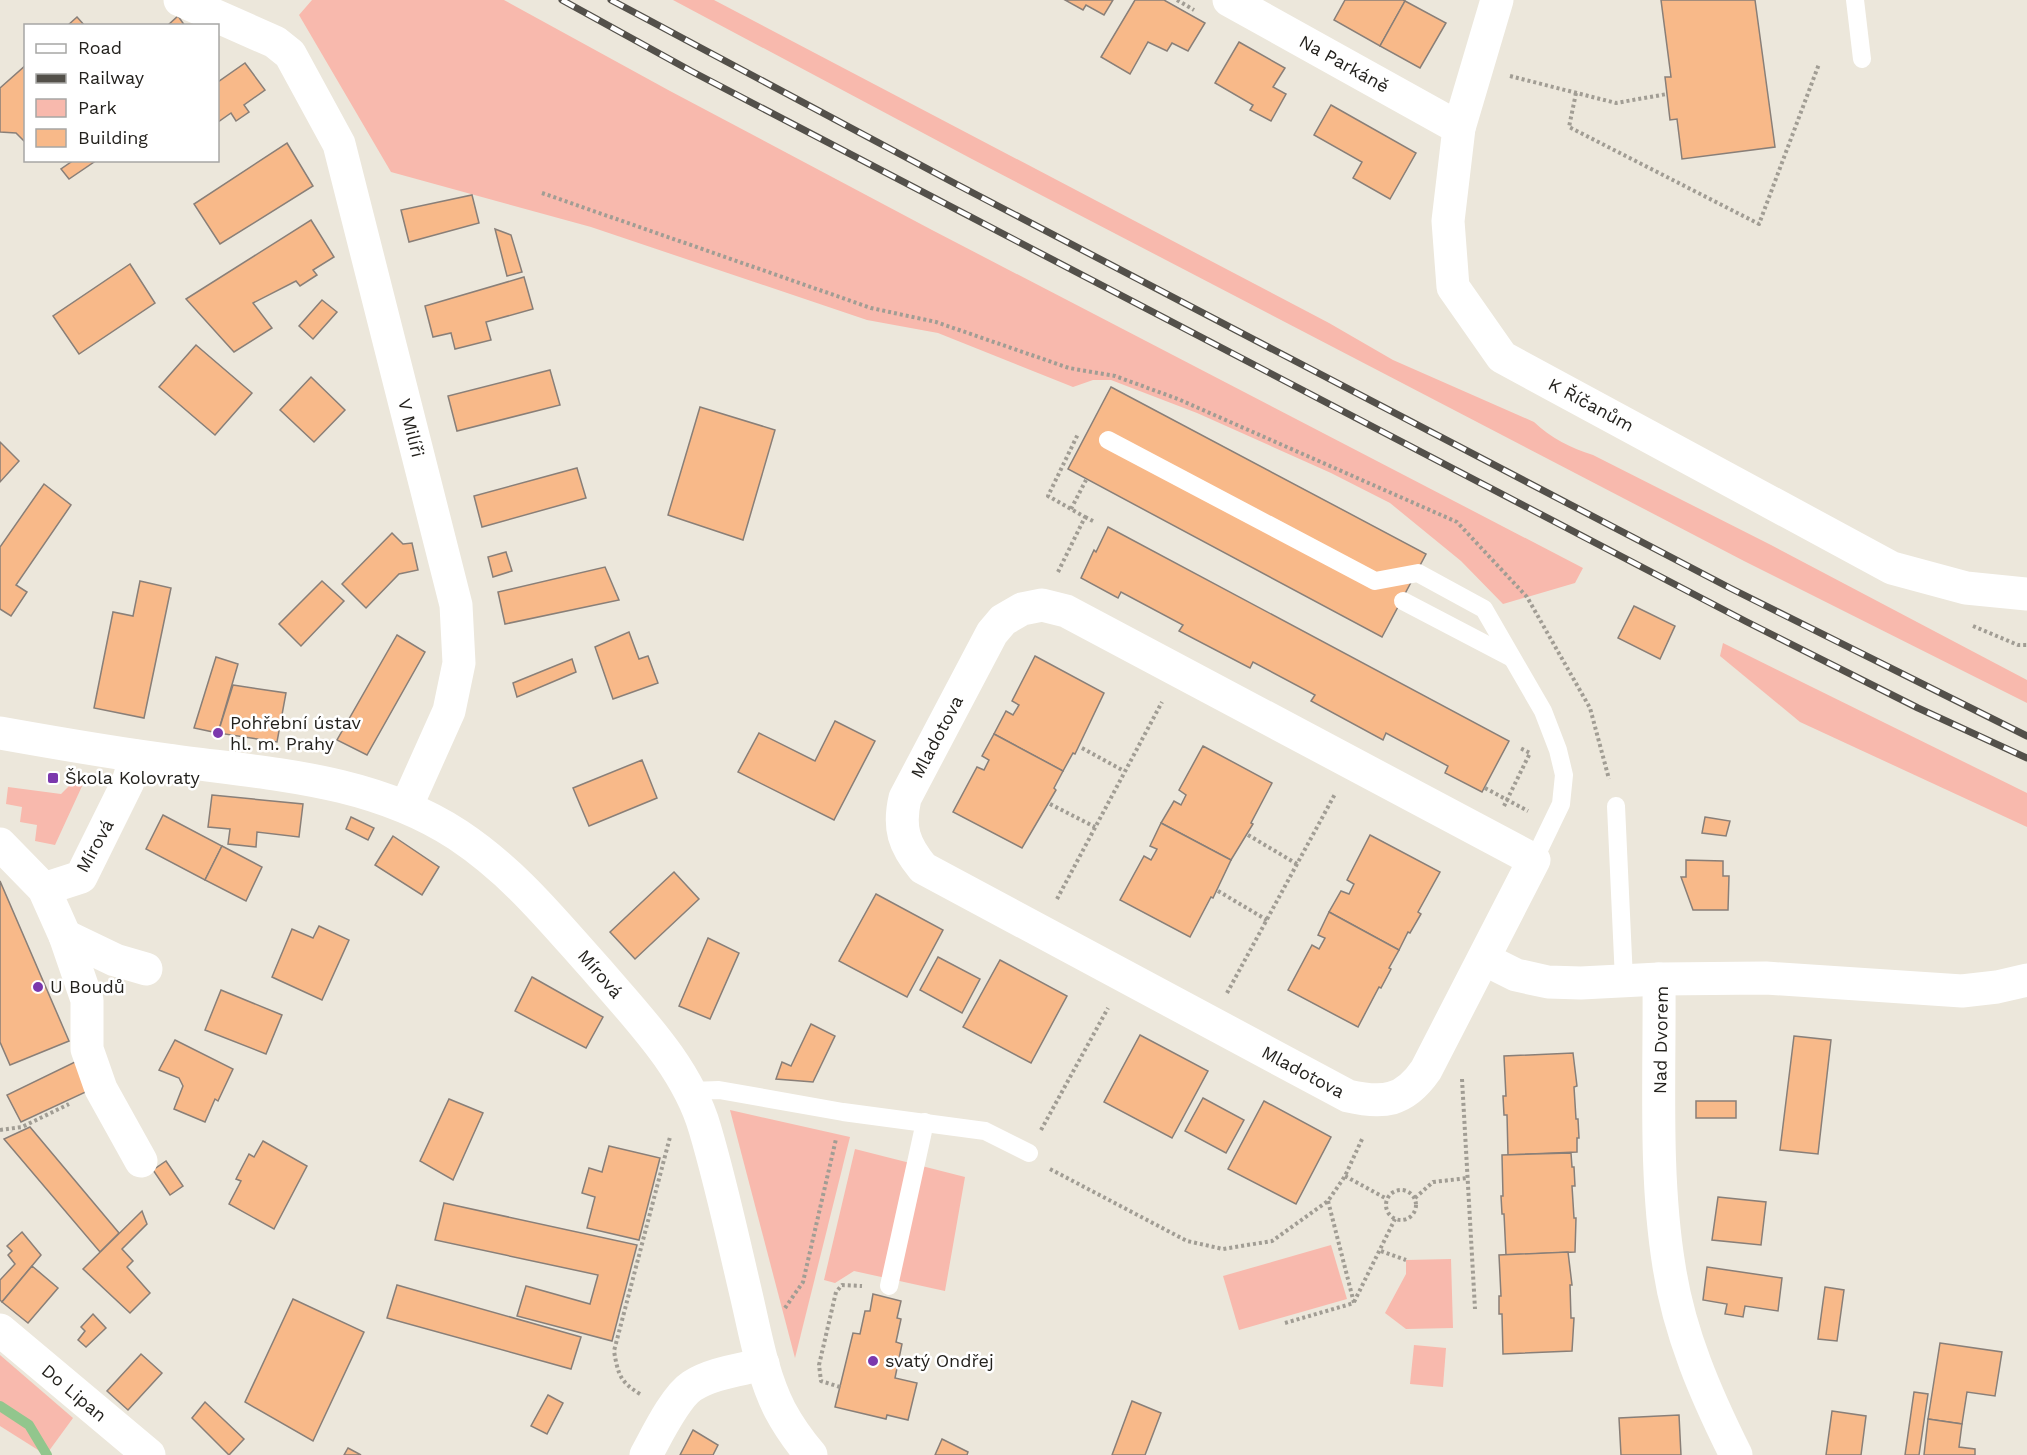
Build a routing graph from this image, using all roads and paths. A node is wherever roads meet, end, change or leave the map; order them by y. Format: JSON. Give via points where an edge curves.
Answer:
{"nodes":[{"id":1,"x":180,"y":0,"type":"edge"},
{"id":2,"x":1228,"y":0,"type":"edge"},
{"id":3,"x":1497,"y":0,"type":"edge"},
{"id":4,"x":1855,"y":0,"type":"edge"},
{"id":5,"x":1862,"y":59,"type":"dead end"},
{"id":6,"x":1819,"y":64,"type":"dead end"},
{"id":7,"x":1477,"y":68,"type":"junction"},
{"id":8,"x":1576,"y":93,"type":"junction"},
{"id":9,"x":1667,"y":94,"type":"dead end"},
{"id":10,"x":1459,"y":128,"type":"junction"},
{"id":11,"x":1078,"y":434,"type":"dead end"},
{"id":12,"x":1108,"y":440,"type":"dead end"},
{"id":13,"x":1086,"y":480,"type":"dead end"},
{"id":14,"x":1071,"y":509,"type":"junction"},
{"id":15,"x":1085,"y":517,"type":"junction"},
{"id":16,"x":1093,"y":521,"type":"dead end"},
{"id":17,"x":2027,"y":594,"type":"edge"},
{"id":18,"x":1403,"y":602,"type":"dead end"},
{"id":19,"x":1042,"y":605,"type":"junction"},
{"id":20,"x":1512,"y":658,"type":"junction"},
{"id":21,"x":1178,"y":671,"type":"junction"},
{"id":22,"x":0,"y":733,"type":"edge"},
{"id":23,"x":1082,"y":748,"type":"dead end"},
{"id":24,"x":1520,"y":748,"type":"dead end"},
{"id":25,"x":136,"y":756,"type":"junction"},
{"id":26,"x":1352,"y":763,"type":"junction"},
{"id":27,"x":1124,"y":771,"type":"junction"},
{"id":28,"x":1485,"y":788,"type":"dead end"},
{"id":29,"x":1507,"y":801,"type":"junction"},
{"id":30,"x":1050,"y":804,"type":"dead end"},
{"id":31,"x":1616,"y":806,"type":"dead end"},
{"id":32,"x":406,"y":807,"type":"junction"},
{"id":33,"x":1553,"y":824,"type":"junction"},
{"id":34,"x":1095,"y":827,"type":"junction"},
{"id":35,"x":1248,"y":835,"type":"dead end"},
{"id":36,"x":1489,"y":836,"type":"junction"},
{"id":37,"x":0,"y":844,"type":"edge"},
{"id":38,"x":1534,"y":860,"type":"junction"},
{"id":39,"x":1297,"y":864,"type":"junction"},
{"id":40,"x":44,"y":889,"type":"junction"},
{"id":41,"x":1218,"y":891,"type":"dead end"},
{"id":42,"x":1267,"y":920,"type":"junction"},
{"id":43,"x":1041,"y":931,"type":"junction"},
{"id":44,"x":65,"y":936,"type":"junction"},
{"id":45,"x":1484,"y":958,"type":"junction"},
{"id":46,"x":146,"y":969,"type":"dead end"},
{"id":47,"x":1659,"y":979,"type":"junction"},
{"id":48,"x":1624,"y":980,"type":"junction"},
{"id":49,"x":2027,"y":980,"type":"edge"},
{"id":50,"x":1111,"y":1002,"type":"dead end"},
{"id":51,"x":1211,"y":1023,"type":"junction"},
{"id":52,"x":1461,"y":1071,"type":"dead end"},
{"id":53,"x":101,"y":1089,"type":"junction"},
{"id":54,"x":691,"y":1091,"type":"junction"},
{"id":55,"x":843,"y":1112,"type":"junction"},
{"id":56,"x":925,"y":1122,"type":"junction"},
{"id":57,"x":0,"y":1130,"type":"edge"},
{"id":58,"x":672,"y":1130,"type":"dead end"},
{"id":59,"x":1363,"y":1137,"type":"dead end"},
{"id":60,"x":1029,"y":1153,"type":"junction"},
{"id":61,"x":141,"y":1161,"type":"dead end"},
{"id":62,"x":1345,"y":1176,"type":"junction"},
{"id":63,"x":1468,"y":1178,"type":"junction"},
{"id":64,"x":1415,"y":1198,"type":"junction"},
{"id":65,"x":1387,"y":1199,"type":"junction"},
{"id":66,"x":1328,"y":1201,"type":"junction"},
{"id":67,"x":1395,"y":1219,"type":"junction"},
{"id":68,"x":1381,"y":1251,"type":"junction"},
{"id":69,"x":1406,"y":1260,"type":"dead end"},
{"id":70,"x":889,"y":1286,"type":"joint"},
{"id":71,"x":1354,"y":1303,"type":"junction"},
{"id":72,"x":1475,"y":1309,"type":"dead end"},
{"id":73,"x":783,"y":1312,"type":"dead end"},
{"id":74,"x":1285,"y":1323,"type":"dead end"},
{"id":75,"x":0,"y":1330,"type":"edge"},
{"id":76,"x":763,"y":1364,"type":"junction"},
{"id":77,"x":840,"y":1387,"type":"dead end"},
{"id":78,"x":669,"y":1413,"type":"junction"},
{"id":79,"x":149,"y":1455,"type":"edge"},
{"id":80,"x":646,"y":1455,"type":"edge"},
{"id":81,"x":811,"y":1455,"type":"edge"},
{"id":82,"x":1736,"y":1455,"type":"edge"}],
"edges":[{"from":1,"to":32,"type":"street","name":"V Milíři","via":[[275,42],[290,54],[339,144],[456,605],[459,663],[449,711]]},
{"from":2,"to":10,"type":"street","name":"Na Parkáně"},
{"from":3,"to":7,"type":"street","name":"K Říčanům"},
{"from":4,"to":5,"type":"lane"},
{"from":6,"to":8,"type":"path","via":[[1759,224],[1569,127]]},
{"from":7,"to":8,"type":"path"},
{"from":7,"to":10,"type":"street","name":"K Říčanům"},
{"from":8,"to":9,"type":"path","via":[[1616,103]]},
{"from":10,"to":17,"type":"street","name":"K Říčanům","via":[[1448,221],[1453,287],[1502,357],[1892,568],[1966,588]]},
{"from":11,"to":14,"type":"path","via":[[1048,496]]},
{"from":12,"to":20,"type":"lane","via":[[1375,581],[1418,573],[1428,578],[1484,609]]},
{"from":13,"to":14,"type":"path"},
{"from":14,"to":15,"type":"path"},
{"from":15,"to":16,"type":"path"},
{"from":15,"to":19,"type":"path"},
{"from":18,"to":20,"type":"lane"},
{"from":19,"to":21,"type":"street","via":[[1066,611]]},
{"from":19,"to":43,"type":"street","name":"Mladotova","via":[[1022,609],[1003,620],[992,633],[905,798],[901,813],[909,852],[923,868]]},
{"from":20,"to":33,"type":"lane","via":[[1543,711],[1558,750],[1564,775],[1561,804]]},
{"from":21,"to":26,"type":"street"},
{"from":21,"to":27,"type":"path"},
{"from":22,"to":25,"type":"street","name":"Mírová"},
{"from":23,"to":27,"type":"path"},
{"from":24,"to":29,"type":"path","via":[[1530,753]]},
{"from":25,"to":32,"type":"street","name":"Mírová","via":[[326,781]]},
{"from":25,"to":40,"type":"street","name":"Mírová","via":[[128,782],[81,877]]},
{"from":26,"to":36,"type":"street"},
{"from":26,"to":39,"type":"path"},
{"from":27,"to":34,"type":"path"},
{"from":28,"to":29,"type":"path"},
{"from":29,"to":33,"type":"path"},
{"from":29,"to":36,"type":"path"},
{"from":30,"to":34,"type":"path"},
{"from":31,"to":48,"type":"lane"},
{"from":32,"to":54,"type":"street","name":"Mírová","via":[[458,835],[525,888],[643,1022]]},
{"from":33,"to":38,"type":"lane"},
{"from":34,"to":43,"type":"path"},
{"from":35,"to":39,"type":"path"},
{"from":36,"to":38,"type":"street"},
{"from":37,"to":40,"type":"street"},
{"from":38,"to":45,"type":"street","name":"Mladotova"},
{"from":39,"to":42,"type":"path"},
{"from":40,"to":44,"type":"street"},
{"from":41,"to":42,"type":"path"},
{"from":42,"to":51,"type":"path"},
{"from":43,"to":51,"type":"street","name":"Mladotova"},
{"from":44,"to":46,"type":"street","via":[[115,960]]},
{"from":44,"to":53,"type":"street","via":[[87,1000],[87,1049]]},
{"from":45,"to":48,"type":"street","via":[[1516,975],[1548,982]]},
{"from":45,"to":51,"type":"street","name":"Mladotova","via":[[1421,1077],[1403,1094],[1384,1101],[1348,1096]]},
{"from":47,"to":48,"type":"street"},
{"from":47,"to":49,"type":"street","name":"Nad Dvorem","via":[[1766,978],[1962,991]]},
{"from":47,"to":82,"type":"street","name":"Nad Dvorem","via":[[1660,1195],[1669,1268],[1689,1348],[1708,1400]]},
{"from":50,"to":60,"type":"path"},
{"from":52,"to":63,"type":"path"},
{"from":53,"to":57,"type":"path","via":[[22,1127]]},
{"from":53,"to":61,"type":"street"},
{"from":54,"to":55,"type":"lane","via":[[719,1090]]},
{"from":54,"to":76,"type":"street","name":"Mírová","via":[[711,1149]]},
{"from":55,"to":56,"type":"lane"},
{"from":55,"to":73,"type":"path","via":[[803,1282]]},
{"from":56,"to":60,"type":"lane","via":[[985,1131]]},
{"from":56,"to":70,"type":"lane"},
{"from":58,"to":78,"type":"path","via":[[614,1351],[618,1375],[630,1388]]},
{"from":59,"to":62,"type":"path"},
{"from":60,"to":66,"type":"path","via":[[1037,1163],[1187,1241],[1223,1249],[1272,1241]]},
{"from":62,"to":65,"type":"path"},
{"from":62,"to":66,"type":"path"},
{"from":63,"to":64,"type":"path","via":[[1433,1182]]},
{"from":63,"to":72,"type":"path"},
{"from":64,"to":65,"type":"path","via":[[1398,1189]]},
{"from":64,"to":67,"type":"path","via":[[1416,1209],[1410,1217]]},
{"from":65,"to":67,"type":"path","via":[[1388,1213]]},
{"from":66,"to":71,"type":"path"},
{"from":67,"to":68,"type":"path"},
{"from":68,"to":69,"type":"path"},
{"from":68,"to":71,"type":"path"},
{"from":70,"to":77,"type":"path","via":[[842,1285],[836,1292],[819,1365],[821,1381]]},
{"from":71,"to":74,"type":"path"},
{"from":75,"to":79,"type":"street","name":"Do Lipan"},
{"from":76,"to":78,"type":"street","via":[[712,1377],[691,1387]]},
{"from":76,"to":81,"type":"street","name":"Mírová","via":[[780,1410]]},
{"from":78,"to":80,"type":"street"}]}
